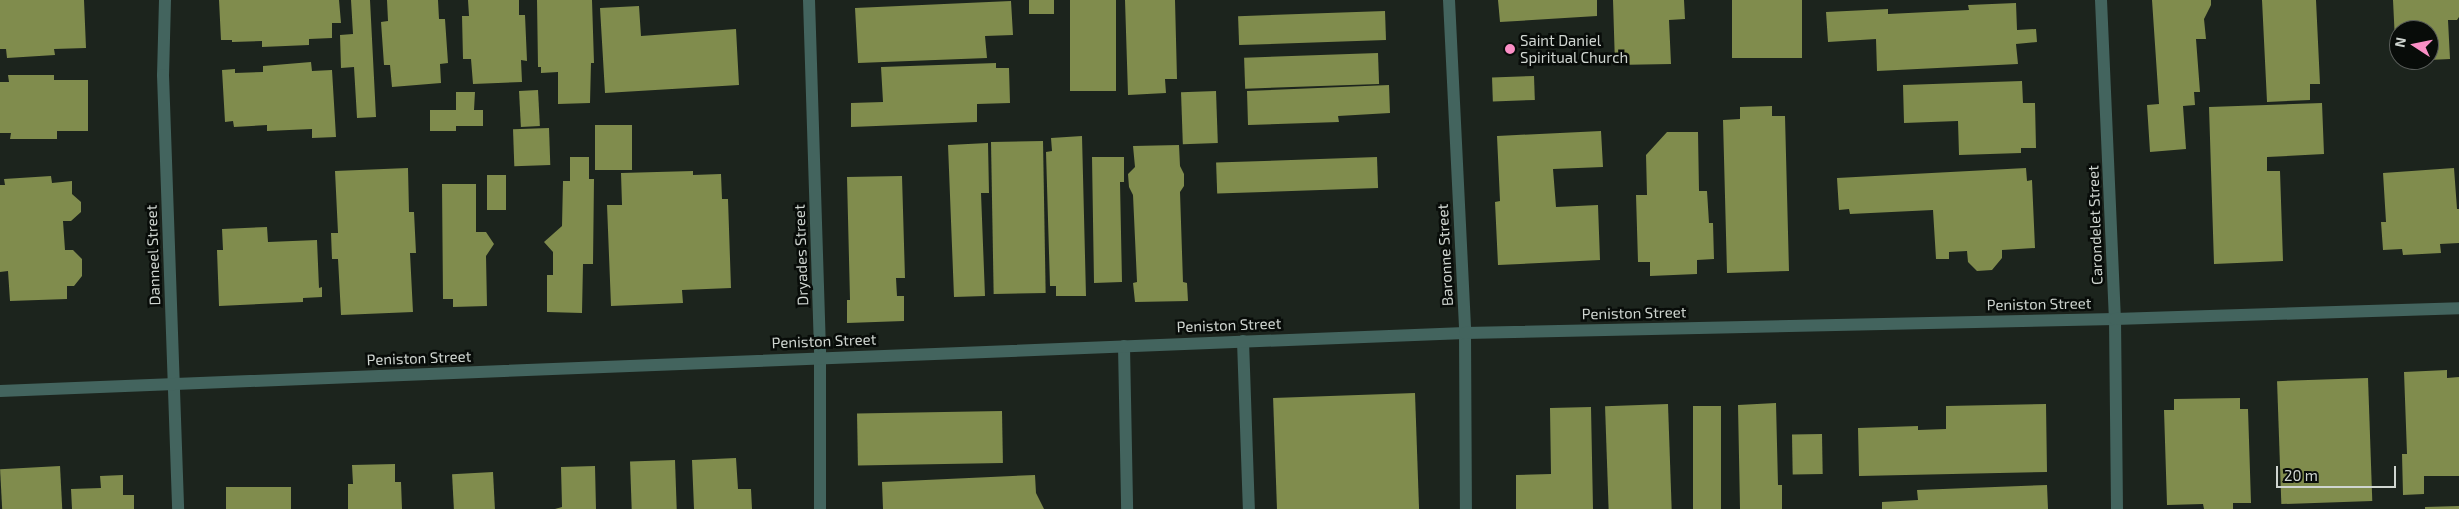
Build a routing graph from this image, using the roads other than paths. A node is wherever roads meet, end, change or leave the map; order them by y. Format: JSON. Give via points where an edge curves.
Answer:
{"nodes":[{"id":1,"x":165,"y":0,"type":"edge"},
{"id":2,"x":809,"y":0,"type":"edge"},
{"id":3,"x":1449,"y":0,"type":"edge"},
{"id":4,"x":2101,"y":0,"type":"edge"},
{"id":5,"x":2459,"y":308,"type":"edge"},
{"id":6,"x":2115,"y":319,"type":"junction"},
{"id":7,"x":1465,"y":333,"type":"junction"},
{"id":8,"x":1243,"y":341,"type":"junction"},
{"id":9,"x":1124,"y":346,"type":"junction"},
{"id":10,"x":820,"y":357,"type":"junction"},
{"id":11,"x":174,"y":384,"type":"junction"},
{"id":12,"x":0,"y":391,"type":"edge"},
{"id":13,"x":178,"y":509,"type":"edge"},
{"id":14,"x":820,"y":509,"type":"edge"},
{"id":15,"x":1127,"y":509,"type":"edge"},
{"id":16,"x":1249,"y":509,"type":"edge"},
{"id":17,"x":1466,"y":509,"type":"edge"},
{"id":18,"x":2117,"y":509,"type":"edge"}],
"edges":[{"from":1,"to":11,"type":"street","name":"Danneel Street","via":[[163,75]]},
{"from":2,"to":10,"type":"street","name":"Dryades Street"},
{"from":3,"to":7,"type":"street","name":"Baronne Street"},
{"from":4,"to":6,"type":"street","name":"Carondelet Street"},
{"from":5,"to":6,"type":"street","name":"Peniston Street"},
{"from":6,"to":7,"type":"street","name":"Peniston Street"},
{"from":6,"to":18,"type":"street","name":"Carondelet Street"},
{"from":7,"to":8,"type":"street","name":"Peniston Street"},
{"from":7,"to":17,"type":"street","name":"Baronne Street"},
{"from":8,"to":9,"type":"street","name":"Peniston Street"},
{"from":8,"to":16,"type":"street"},
{"from":9,"to":10,"type":"street","name":"Peniston Street"},
{"from":9,"to":15,"type":"street"},
{"from":10,"to":11,"type":"street","name":"Peniston Street"},
{"from":10,"to":14,"type":"street","name":"Dryades Street"},
{"from":11,"to":12,"type":"street","name":"Peniston Street"},
{"from":11,"to":13,"type":"street","name":"Danneel Street"}]}
